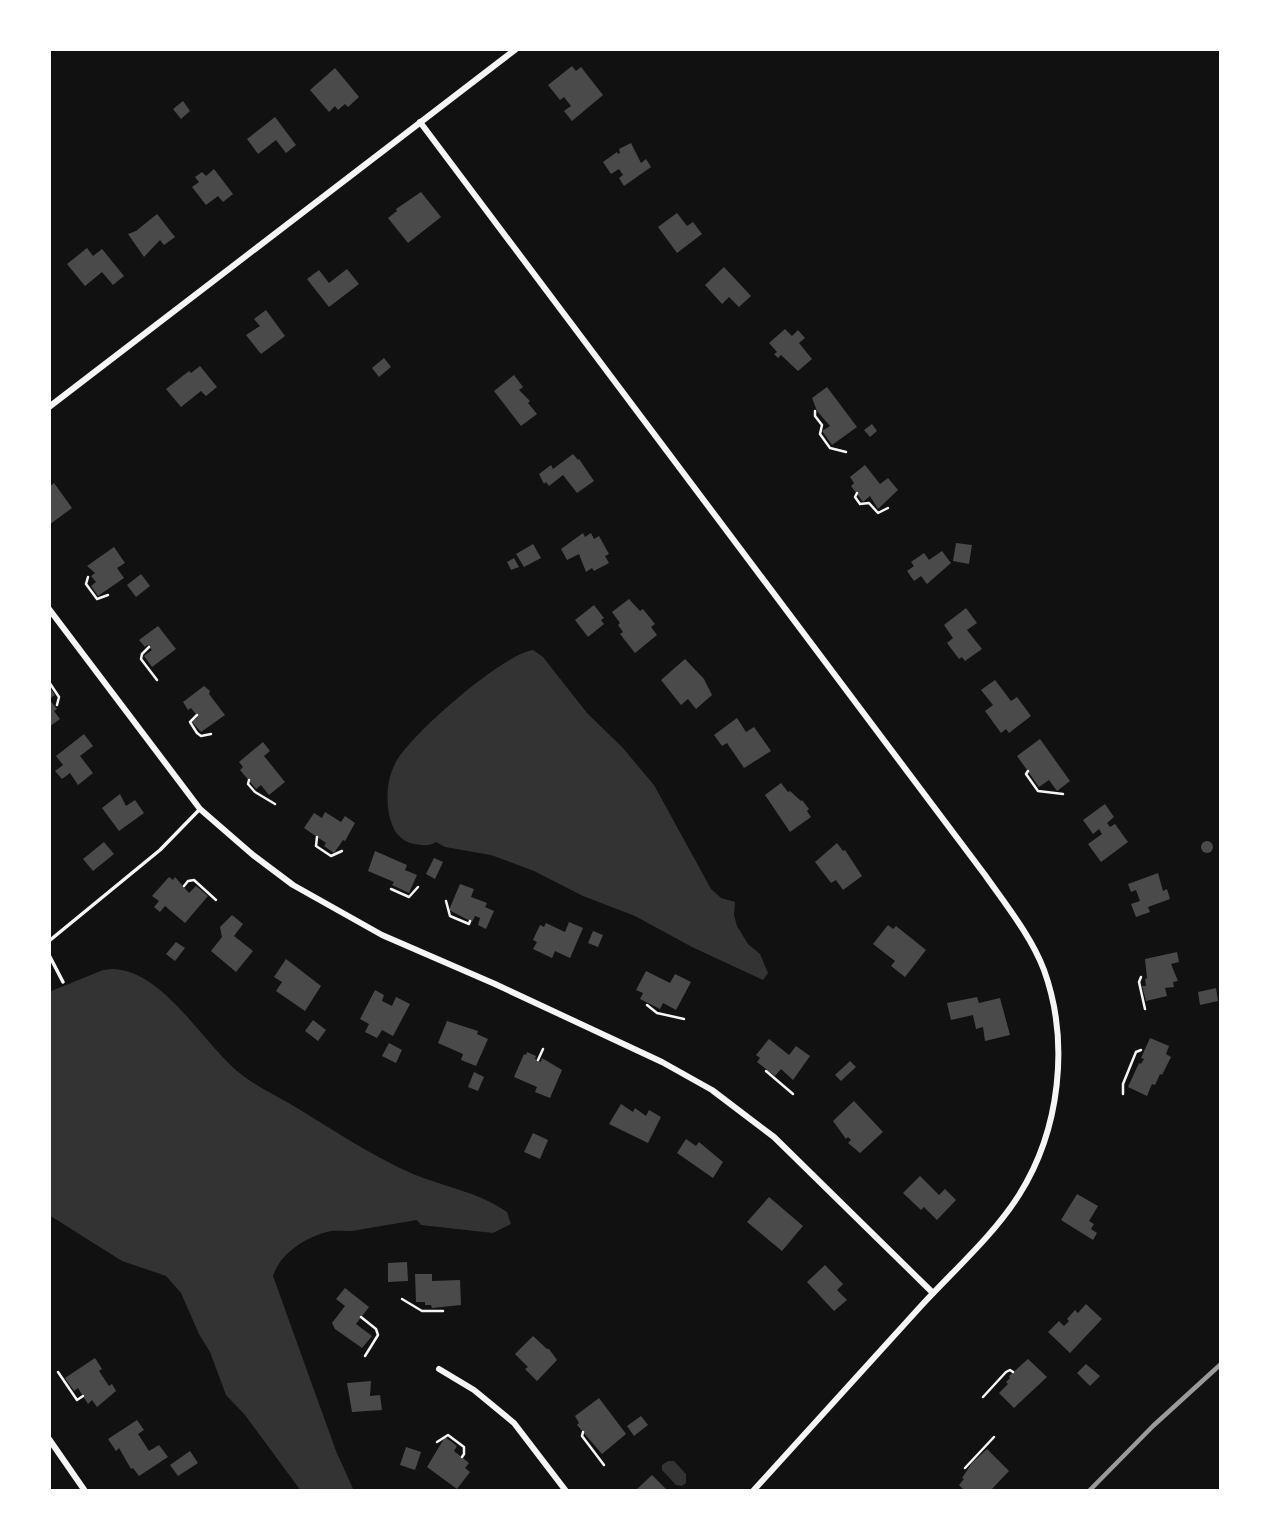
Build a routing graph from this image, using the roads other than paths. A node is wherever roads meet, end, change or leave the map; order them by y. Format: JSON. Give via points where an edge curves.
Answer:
{"nodes":[{"id":1,"x":516,"y":49,"type":"edge"},
{"id":2,"x":420,"y":122,"type":"junction"},
{"id":3,"x":49,"y":407,"type":"edge"},
{"id":4,"x":49,"y":609,"type":"edge"},
{"id":5,"x":200,"y":809,"type":"junction"},
{"id":6,"x":49,"y":941,"type":"edge"},
{"id":7,"x":49,"y":955,"type":"edge"},
{"id":8,"x":63,"y":982,"type":"dead end"},
{"id":9,"x":933,"y":1293,"type":"junction"},
{"id":10,"x":439,"y":1369,"type":"dead end"},
{"id":11,"x":49,"y":1439,"type":"edge"},
{"id":12,"x":85,"y":1491,"type":"edge"},
{"id":13,"x":566,"y":1491,"type":"edge"},
{"id":14,"x":754,"y":1491,"type":"edge"}],
"edges":[{"from":1,"to":2,"type":"street"},
{"from":2,"to":3,"type":"street"},
{"from":2,"to":9,"type":"street","via":[[1016,919],[1044,970],[1056,1023],[1058,1078],[1046,1134],[1020,1194]]},
{"from":4,"to":5,"type":"street"},
{"from":5,"to":6,"type":"lane","via":[[160,850]]},
{"from":5,"to":9,"type":"street","via":[[274,871],[341,914],[653,1058],[727,1099],[774,1137]]},
{"from":7,"to":8,"type":"lane"},
{"from":9,"to":14,"type":"street"},
{"from":10,"to":13,"type":"street","via":[[514,1423]]},
{"from":11,"to":12,"type":"street"}]}
